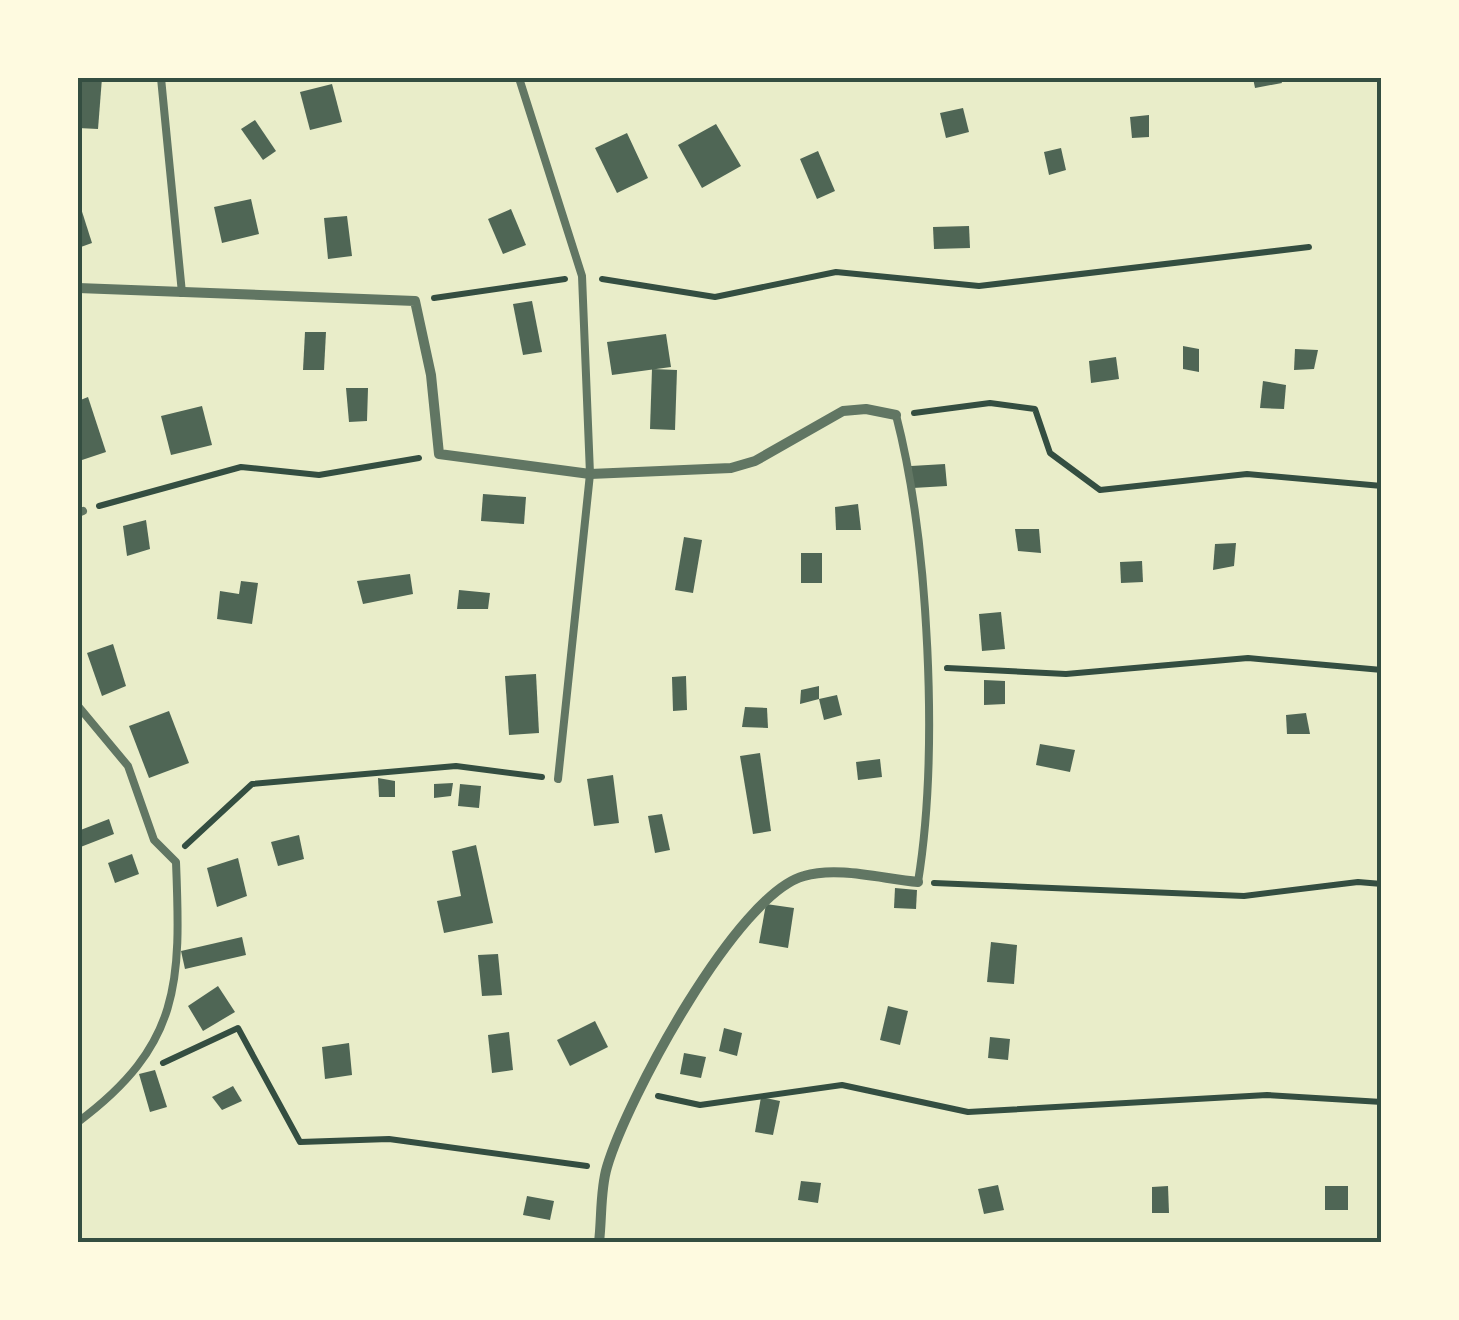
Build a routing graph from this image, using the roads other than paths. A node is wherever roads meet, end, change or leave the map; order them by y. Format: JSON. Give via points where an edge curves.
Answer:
{"nodes":[{"id":1,"x":162,"y":78,"type":"edge"},
{"id":2,"x":519,"y":78,"type":"edge"},
{"id":3,"x":78,"y":288,"type":"edge"},
{"id":4,"x":182,"y":293,"type":"junction"},
{"id":5,"x":896,"y":415,"type":"joint"},
{"id":6,"x":590,"y":474,"type":"junction"},
{"id":7,"x":78,"y":706,"type":"edge"},
{"id":8,"x":558,"y":779,"type":"road end"},
{"id":9,"x":918,"y":882,"type":"joint"},
{"id":10,"x":78,"y":1122,"type":"edge"},
{"id":11,"x":600,"y":1242,"type":"edge"}],
"edges":[{"from":1,"to":4,"type":"lane"},
{"from":2,"to":6,"type":"lane","via":[[582,276]]},
{"from":3,"to":4,"type":"street"},
{"from":4,"to":6,"type":"street","via":[[415,301],[439,454]]},
{"from":5,"to":6,"type":"street","via":[[843,412],[755,462],[731,468]]},
{"from":5,"to":9,"type":"lane","via":[[926,667],[926,828]]},
{"from":6,"to":8,"type":"lane"},
{"from":7,"to":10,"type":"lane","via":[[128,766],[154,840],[176,862],[176,963],[165,1020],[122,1086]]},
{"from":9,"to":11,"type":"street","via":[[824,873],[774,889],[662,1040],[606,1169]]}]}
